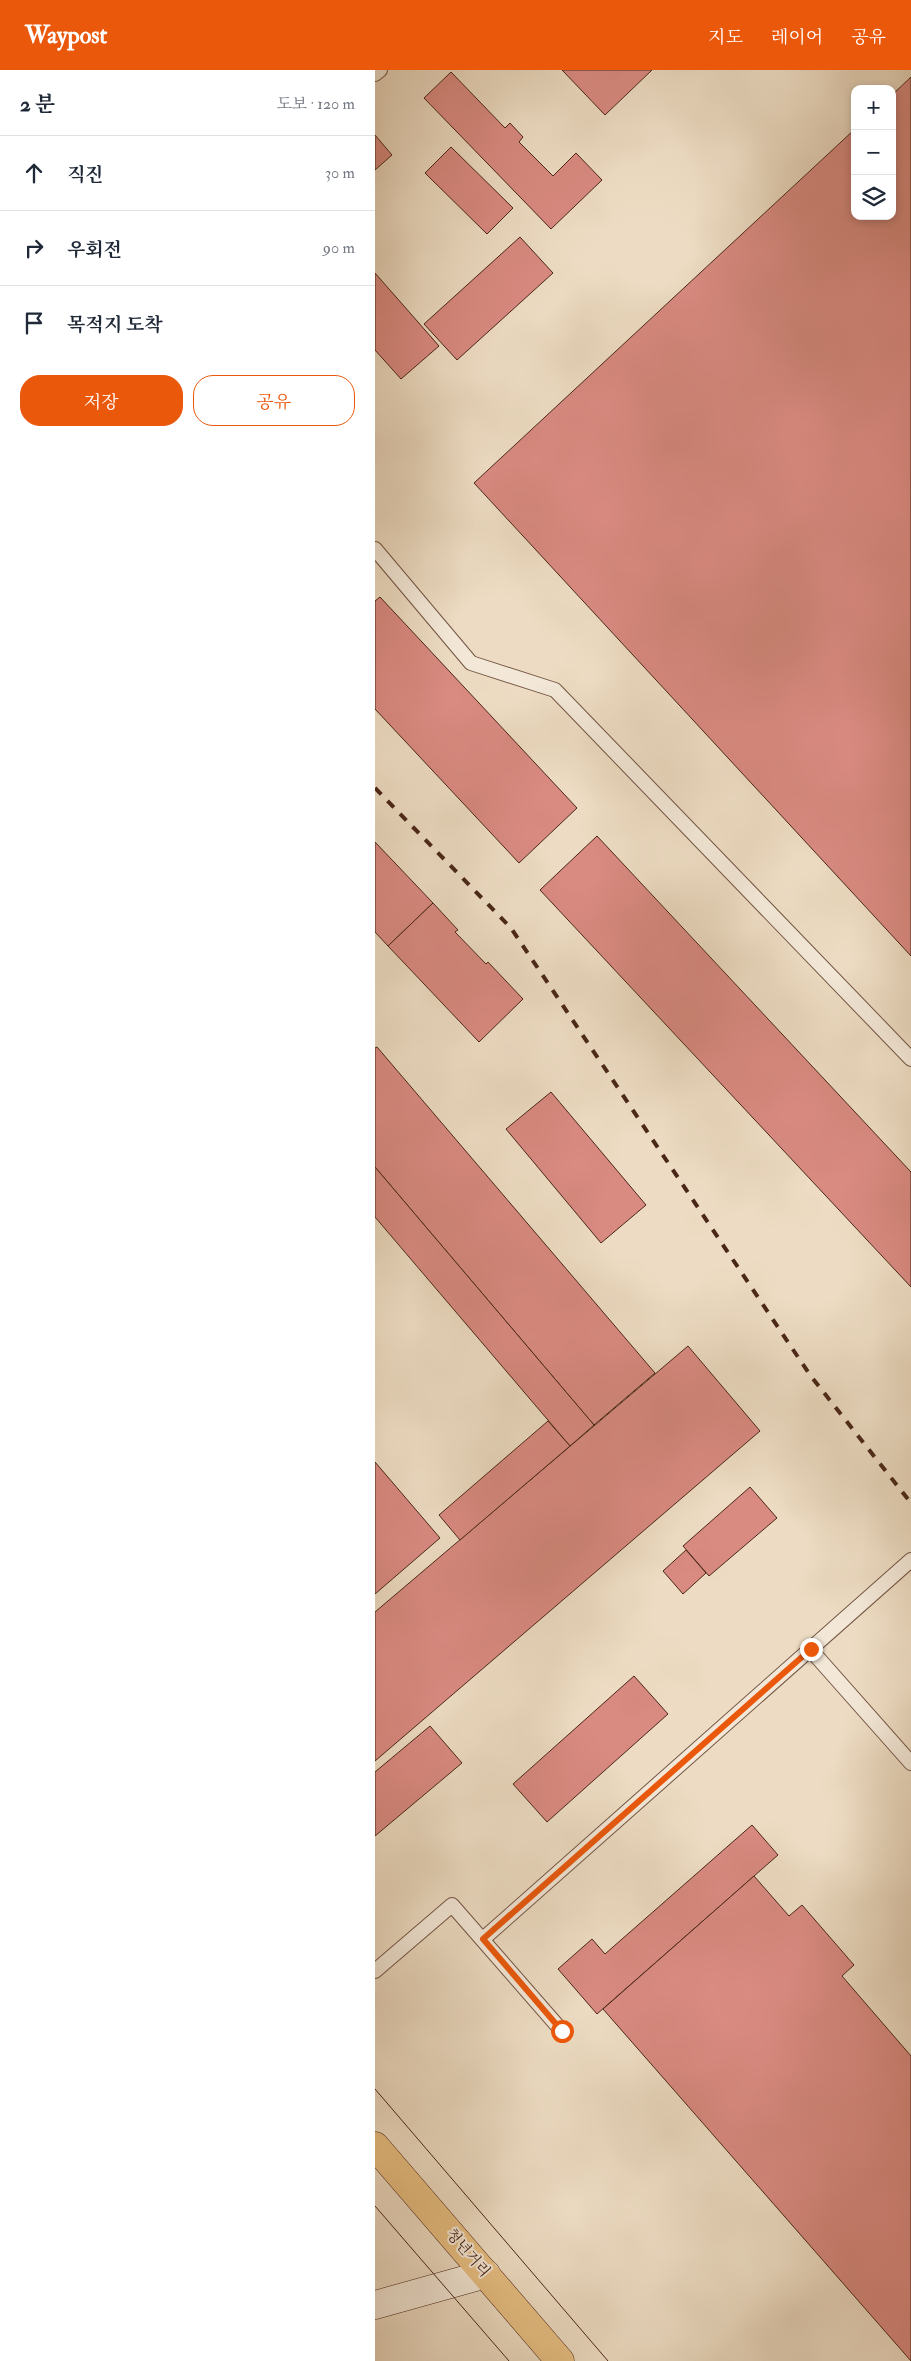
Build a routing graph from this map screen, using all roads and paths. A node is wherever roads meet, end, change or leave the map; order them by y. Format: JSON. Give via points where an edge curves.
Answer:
{"nodes":[{"id":1,"x":380,"y":70,"type":"edge"},
{"id":2,"x":375,"y":74,"type":"edge"},
{"id":3,"x":375,"y":549,"type":"edge"},
{"id":4,"x":911,"y":1059,"type":"edge"},
{"id":5,"x":911,"y":1560,"type":"edge"},
{"id":6,"x":811,"y":1649,"type":"junction"},
{"id":7,"x":911,"y":1763,"type":"edge"},
{"id":8,"x":483,"y":1939,"type":"junction"},
{"id":9,"x":375,"y":1971,"type":"edge"},
{"id":10,"x":562,"y":2031,"type":"dead end"},
{"id":11,"x":375,"y":2146,"type":"edge"},
{"id":12,"x":486,"y":2274,"type":"junction"},
{"id":13,"x":375,"y":2305,"type":"edge"},
{"id":14,"x":560,"y":2361,"type":"edge"}],
"edges":[{"from":1,"to":2,"type":"lane"},
{"from":3,"to":4,"type":"lane","via":[[471,663],[555,690]]},
{"from":5,"to":6,"type":"lane"},
{"from":6,"to":7,"type":"lane"},
{"from":6,"to":8,"type":"lane"},
{"from":8,"to":9,"type":"lane","via":[[452,1905]]},
{"from":8,"to":10,"type":"lane"},
{"from":11,"to":12,"type":"main road","name":"청년거리"},
{"from":12,"to":13,"type":"main road"},
{"from":12,"to":14,"type":"main road","name":"청년거리"}]}
